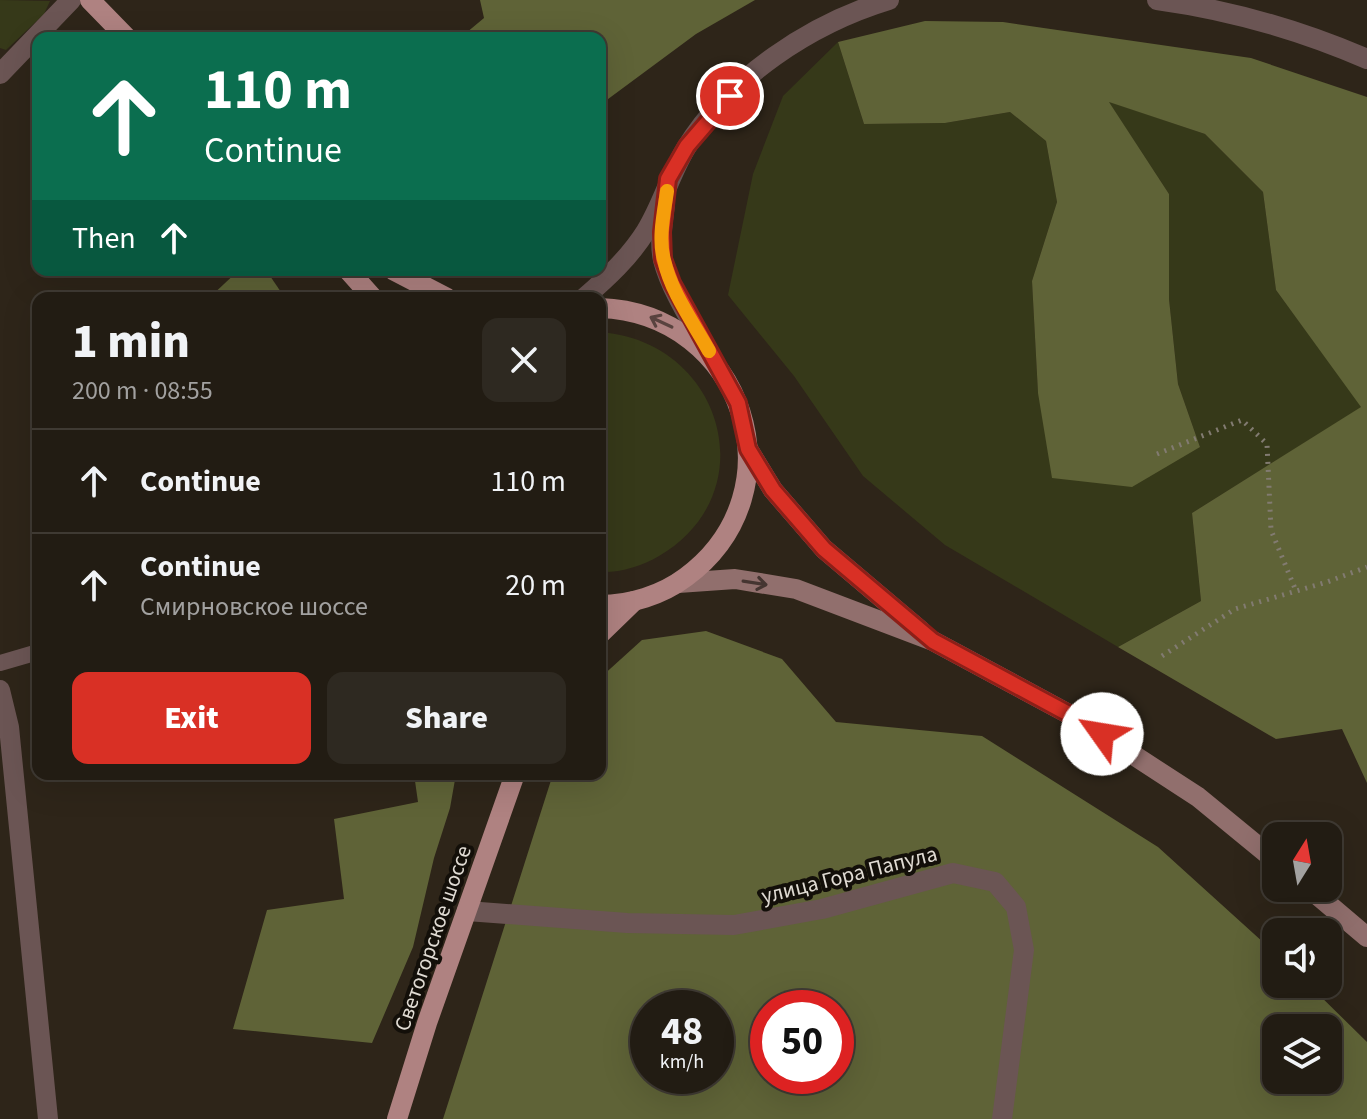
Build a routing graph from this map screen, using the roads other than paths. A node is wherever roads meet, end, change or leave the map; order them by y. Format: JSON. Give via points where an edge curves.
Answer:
{"nodes":[{"id":1,"x":71,"y":0,"type":"edge"},
{"id":2,"x":90,"y":0,"type":"edge"},
{"id":3,"x":889,"y":0,"type":"edge"},
{"id":4,"x":1157,"y":0,"type":"edge"},
{"id":5,"x":40,"y":32,"type":"edge"},
{"id":6,"x":121,"y":32,"type":"edge"},
{"id":7,"x":32,"y":41,"type":"edge"},
{"id":8,"x":1367,"y":59,"type":"edge"},
{"id":9,"x":0,"y":74,"type":"edge"},
{"id":10,"x":668,"y":179,"type":"junction"},
{"id":11,"x":353,"y":276,"type":"edge"},
{"id":12,"x":405,"y":276,"type":"edge"},
{"id":13,"x":368,"y":292,"type":"edge"},
{"id":14,"x":435,"y":292,"type":"edge"},
{"id":15,"x":591,"y":292,"type":"edge"},
{"id":16,"x":606,"y":309,"type":"edge"},
{"id":17,"x":715,"y":363,"type":"junction"},
{"id":18,"x":748,"y":449,"type":"junction"},
{"id":19,"x":678,"y":583,"type":"junction"},
{"id":20,"x":634,"y":601,"type":"junction"},
{"id":21,"x":606,"y":604,"type":"edge"},
{"id":22,"x":606,"y":628,"type":"edge"},
{"id":23,"x":933,"y":641,"type":"junction"},
{"id":24,"x":32,"y":654,"type":"edge"},
{"id":25,"x":0,"y":663,"type":"edge"},
{"id":26,"x":0,"y":690,"type":"edge"},
{"id":27,"x":513,"y":780,"type":"edge"},
{"id":28,"x":1262,"y":850,"type":"edge"},
{"id":29,"x":1326,"y":902,"type":"edge"},
{"id":30,"x":467,"y":911,"type":"junction"},
{"id":31,"x":1367,"y":937,"type":"edge"},
{"id":32,"x":48,"y":1119,"type":"edge"},
{"id":33,"x":397,"y":1119,"type":"edge"},
{"id":34,"x":1002,"y":1119,"type":"edge"}],
"edges":[{"from":1,"to":5,"type":"street"},
{"from":2,"to":6,"type":"main road"},
{"from":3,"to":10,"type":"street","via":[[853,11],[798,40],[746,79],[687,146]]},
{"from":4,"to":8,"type":"street","via":[[1257,19]]},
{"from":7,"to":9,"type":"street"},
{"from":10,"to":15,"type":"street","via":[[647,229],[624,262]]},
{"from":10,"to":17,"type":"street","via":[[663,259]]},
{"from":11,"to":13,"type":"main road"},
{"from":12,"to":14,"type":"main road"},
{"from":17,"to":16,"type":"main road","one_way":true,"via":[[661,321]]},
{"from":17,"to":18,"type":"main road","via":[[738,403]]},
{"from":18,"to":19,"type":"main road","via":[[747,475],[731,525],[717,548]]},
{"from":18,"to":23,"type":"main road","via":[[773,490],[824,549]]},
{"from":19,"to":20,"type":"main road"},
{"from":19,"to":23,"type":"main road","one_way":true,"via":[[735,579],[796,589]]},
{"from":20,"to":21,"type":"main road"},
{"from":20,"to":22,"type":"main road"},
{"from":23,"to":28,"type":"main road","via":[[1078,719],[1198,797]]},
{"from":24,"to":25,"type":"lane"},
{"from":26,"to":32,"type":"street","via":[[9,727]]},
{"from":27,"to":30,"type":"main road","name":"Светогорское шоссе"},
{"from":29,"to":31,"type":"main road"},
{"from":30,"to":33,"type":"main road","name":"Светогорское шоссе"},
{"from":30,"to":34,"type":"street","name":"улица Гора Папула","via":[[734,925],[822,909],[953,873],[995,882],[1016,907],[1024,950]]}]}
